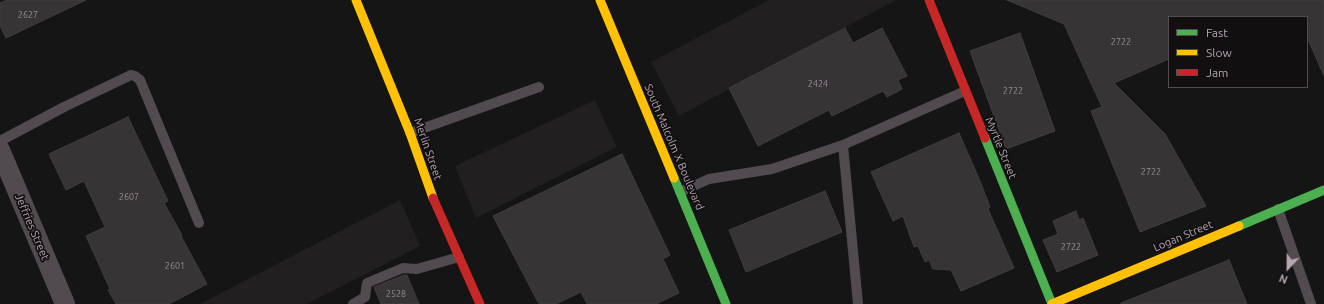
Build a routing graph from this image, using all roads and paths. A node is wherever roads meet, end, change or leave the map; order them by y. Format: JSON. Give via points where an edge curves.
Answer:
{"nodes":[{"id":1,"x":356,"y":0,"type":"edge"},
{"id":2,"x":600,"y":0,"type":"edge"},
{"id":3,"x":929,"y":0,"type":"edge"},
{"id":4,"x":539,"y":87,"type":"dead end"},
{"id":5,"x":965,"y":91,"type":"junction"},
{"id":6,"x":410,"y":133,"type":"junction"},
{"id":7,"x":843,"y":145,"type":"junction"},
{"id":8,"x":1,"y":153,"type":"edge"},
{"id":9,"x":1324,"y":190,"type":"edge"},
{"id":10,"x":680,"y":192,"type":"junction"},
{"id":11,"x":1278,"y":209,"type":"junction"},
{"id":12,"x":199,"y":223,"type":"dead end"},
{"id":13,"x":460,"y":257,"type":"junction"},
{"id":14,"x":65,"y":304,"type":"edge"},
{"id":15,"x":352,"y":304,"type":"edge"},
{"id":16,"x":480,"y":304,"type":"edge"},
{"id":17,"x":726,"y":304,"type":"edge"},
{"id":18,"x":858,"y":304,"type":"edge"},
{"id":19,"x":1052,"y":304,"type":"edge"},
{"id":20,"x":1311,"y":304,"type":"edge"}],
"edges":[{"from":1,"to":6,"type":"street","name":"Merlin Street"},
{"from":2,"to":10,"type":"street","name":"South Malcolm X Boulevard"},
{"from":3,"to":5,"type":"street","name":"Myrtle Street"},
{"from":4,"to":6,"type":"lane"},
{"from":5,"to":7,"type":"lane"},
{"from":5,"to":19,"type":"street","name":"Myrtle Street"},
{"from":6,"to":13,"type":"street","name":"Merlin Street","via":[[434,204]]},
{"from":7,"to":10,"type":"lane","via":[[772,169],[709,179]]},
{"from":7,"to":18,"type":"lane"},
{"from":8,"to":12,"type":"lane","via":[[64,106],[131,75],[135,76],[140,80]]},
{"from":8,"to":14,"type":"street","name":"Jeffries Street"},
{"from":9,"to":11,"type":"street","name":"Logan Street"},
{"from":10,"to":17,"type":"street","name":"South Malcolm X Boulevard"},
{"from":11,"to":19,"type":"street","name":"Logan Street"},
{"from":11,"to":20,"type":"lane"},
{"from":13,"to":15,"type":"lane","via":[[417,269],[403,268],[374,280],[367,284],[365,297]]},
{"from":13,"to":16,"type":"street","name":"Merlin Street"}]}
